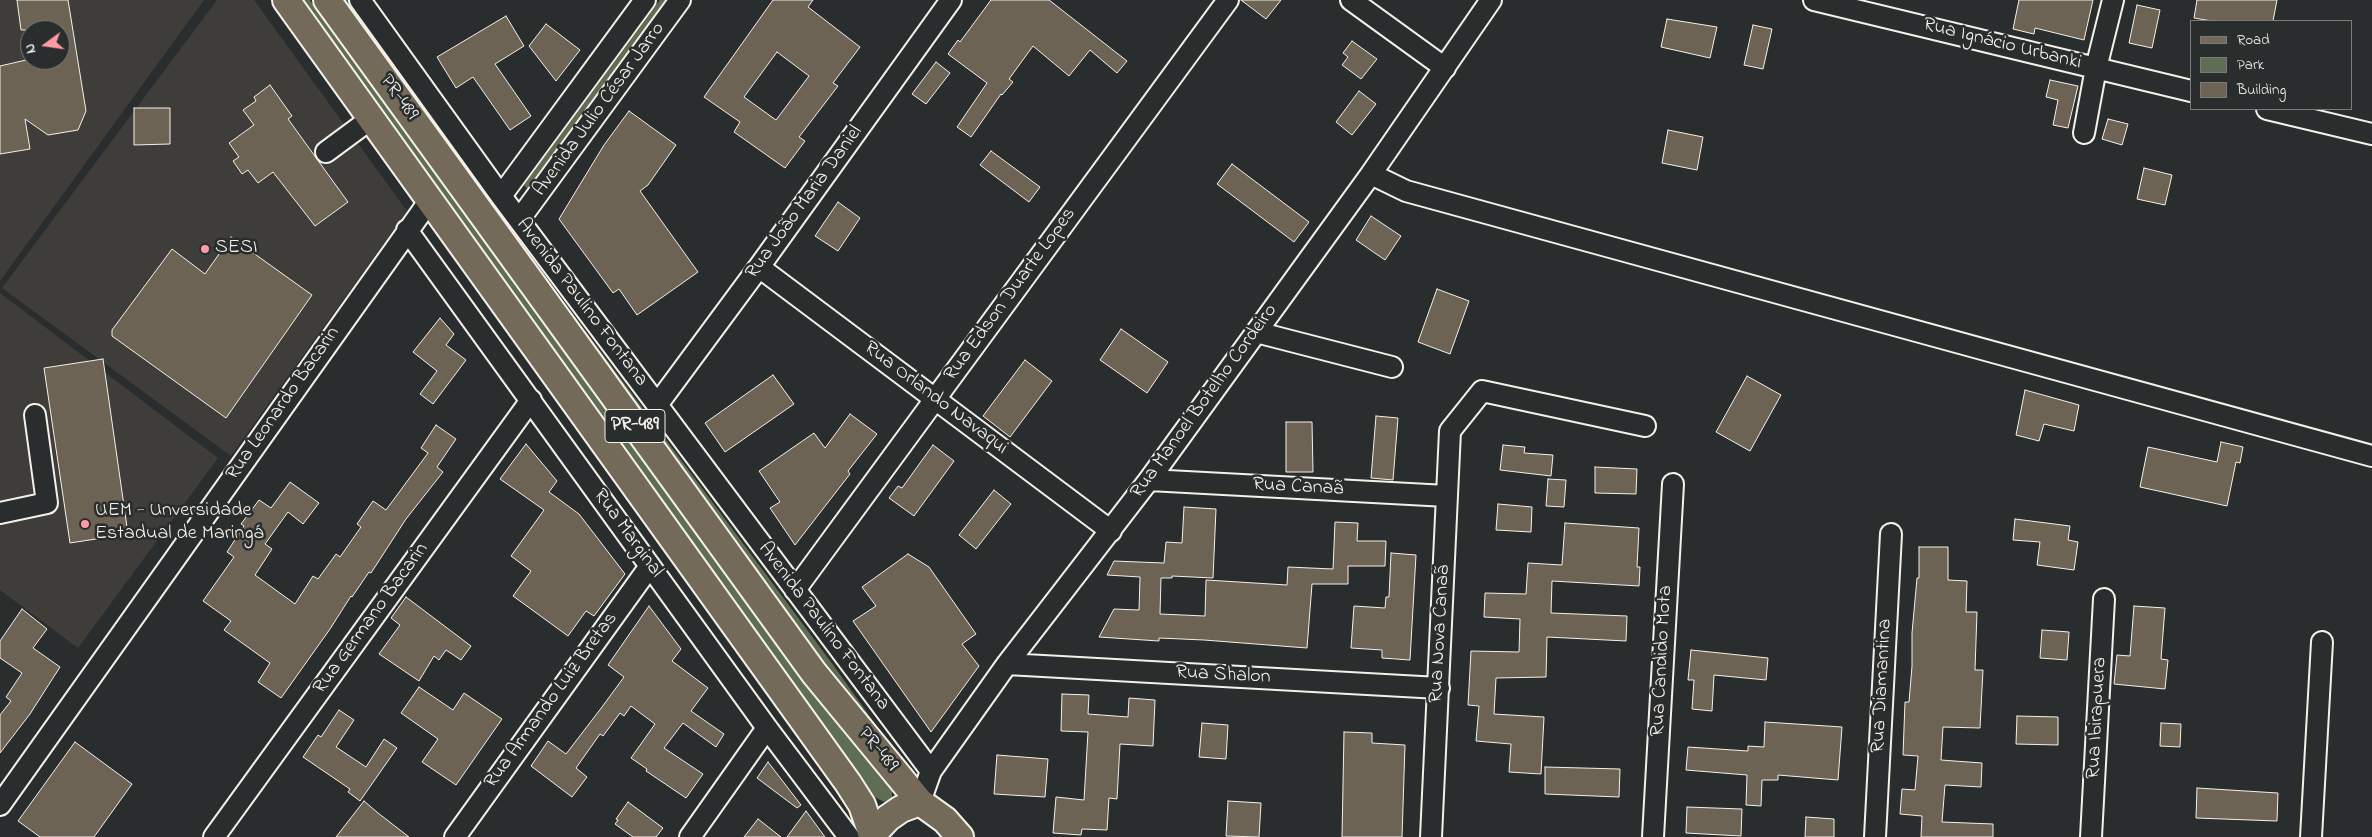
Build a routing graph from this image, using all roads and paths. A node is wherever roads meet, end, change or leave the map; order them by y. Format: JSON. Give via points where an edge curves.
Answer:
{"nodes":[{"id":1,"x":286,"y":0,"type":"edge"},
{"id":2,"x":327,"y":0,"type":"edge"},
{"id":3,"x":645,"y":0,"type":"edge"},
{"id":4,"x":680,"y":0,"type":"edge"},
{"id":5,"x":951,"y":0,"type":"edge"},
{"id":6,"x":1228,"y":0,"type":"edge"},
{"id":7,"x":1351,"y":0,"type":"edge"},
{"id":8,"x":1491,"y":0,"type":"edge"},
{"id":9,"x":1814,"y":0,"type":"edge"},
{"id":10,"x":2113,"y":0,"type":"edge"},
{"id":11,"x":366,"y":3,"type":"edge"},
{"id":12,"x":1445,"y":68,"type":"junction"},
{"id":13,"x":2096,"y":68,"type":"junction"},
{"id":14,"x":2190,"y":90,"type":"edge"},
{"id":15,"x":2271,"y":110,"type":"edge"},
{"id":16,"x":372,"y":118,"type":"junction"},
{"id":17,"x":2084,"y":133,"type":"dead end"},
{"id":18,"x":2372,"y":134,"type":"edge"},
{"id":19,"x":326,"y":152,"type":"dead end"},
{"id":20,"x":1371,"y":174,"type":"junction"},
{"id":21,"x":501,"y":196,"type":"junction"},
{"id":22,"x":430,"y":200,"type":"junction"},
{"id":23,"x":519,"y":220,"type":"junction"},
{"id":24,"x":407,"y":230,"type":"junction"},
{"id":25,"x":760,"y":267,"type":"junction"},
{"id":26,"x":1256,"y":332,"type":"junction"},
{"id":27,"x":1392,"y":367,"type":"dead end"},
{"id":28,"x":935,"y":398,"type":"junction"},
{"id":29,"x":531,"y":400,"type":"junction"},
{"id":30,"x":657,"y":405,"type":"junction"},
{"id":31,"x":34,"y":415,"type":"dead end"},
{"id":32,"x":1645,"y":426,"type":"dead end"},
{"id":33,"x":2372,"y":456,"type":"edge"},
{"id":34,"x":1148,"y":480,"type":"junction"},
{"id":35,"x":1673,"y":484,"type":"dead end"},
{"id":36,"x":1447,"y":496,"type":"junction"},
{"id":37,"x":0,"y":513,"type":"edge"},
{"id":38,"x":1111,"y":531,"type":"junction"},
{"id":39,"x":1891,"y":534,"type":"dead end"},
{"id":40,"x":650,"y":566,"type":"junction"},
{"id":41,"x":795,"y":590,"type":"junction"},
{"id":42,"x":2104,"y":599,"type":"dead end"},
{"id":43,"x":2322,"y":642,"type":"dead end"},
{"id":44,"x":1007,"y":664,"type":"junction"},
{"id":45,"x":1438,"y":688,"type":"junction"},
{"id":46,"x":767,"y":728,"type":"junction"},
{"id":47,"x":931,"y":772,"type":"junction"},
{"id":48,"x":920,"y":802,"type":"junction"},
{"id":49,"x":0,"y":804,"type":"edge"},
{"id":50,"x":865,"y":836,"type":"edge"},
{"id":51,"x":214,"y":837,"type":"edge"},
{"id":52,"x":455,"y":837,"type":"edge"},
{"id":53,"x":690,"y":837,"type":"edge"},
{"id":54,"x":960,"y":837,"type":"edge"},
{"id":55,"x":1430,"y":837,"type":"edge"},
{"id":56,"x":1653,"y":837,"type":"edge"},
{"id":57,"x":1875,"y":837,"type":"edge"},
{"id":58,"x":2091,"y":837,"type":"edge"},
{"id":59,"x":2311,"y":837,"type":"edge"}],
"edges":[{"from":1,"to":16,"type":"main road","name":"PR-489","number":"PR-489"},
{"from":2,"to":48,"type":"main road","name":"PR-489","number":"PR-489","via":[[814,673]]},
{"from":3,"to":21,"type":"street","name":"Avenida Julio César Jarro"},
{"from":4,"to":23,"type":"street","name":"Avenida Julio César Jarro"},
{"from":5,"to":25,"type":"street","name":"Rua João Maria Daniel"},
{"from":6,"to":28,"type":"street","name":"Rua Edson Duarte Lopes"},
{"from":7,"to":12,"type":"street"},
{"from":8,"to":12,"type":"street","name":"Rua Manoel Botelho Cordeiro"},
{"from":9,"to":13,"type":"street","name":"Rua Ignácio Urbanki"},
{"from":10,"to":13,"type":"street"},
{"from":11,"to":21,"type":"street","name":"Avenida Paulino Fontana"},
{"from":12,"to":20,"type":"street","name":"Rua Manoel Botelho Cordeiro"},
{"from":13,"to":14,"type":"street","name":"Rua Ignácio Urbanki"},
{"from":13,"to":17,"type":"street"},
{"from":15,"to":18,"type":"street"},
{"from":16,"to":19,"type":"street"},
{"from":16,"to":22,"type":"main road","name":"PR-489","number":"PR-489"},
{"from":20,"to":26,"type":"street","name":"Rua Manoel Botelho Cordeiro"},
{"from":20,"to":33,"type":"street","via":[[1406,191]]},
{"from":21,"to":23,"type":"street","name":"Avenida Paulino Fontana"},
{"from":22,"to":24,"type":"street","name":"Rua Leonardo Bacarin"},
{"from":22,"to":50,"type":"main road","name":"PR-489","number":"PR-489","via":[[848,783],[862,805]]},
{"from":23,"to":30,"type":"street","name":"Avenida Paulino Fontana"},
{"from":24,"to":29,"type":"street","name":"Rua Marginal"},
{"from":24,"to":49,"type":"street","name":"Rua Leonardo Bacarin"},
{"from":25,"to":28,"type":"street","name":"Rua Orlando Navaqui"},
{"from":25,"to":30,"type":"street","name":"Rua João Maria Daniel"},
{"from":26,"to":27,"type":"street"},
{"from":26,"to":34,"type":"street","name":"Rua Manoel Botelho Cordeiro"},
{"from":28,"to":38,"type":"street","name":"Rua Orlando Navaqui"},
{"from":28,"to":41,"type":"street","name":"Rua Edson Duarte Lopes"},
{"from":29,"to":40,"type":"street","name":"Rua Marginal"},
{"from":29,"to":51,"type":"street","name":"Rua Germano Bacarin"},
{"from":30,"to":41,"type":"street","name":"Avenida Paulino Fontana"},
{"from":31,"to":37,"type":"street","via":[[48,503]]},
{"from":32,"to":36,"type":"street","name":"Rua Nova Canaã","via":[[1482,391],[1450,431]]},
{"from":34,"to":36,"type":"street","name":"Rua Canaã"},
{"from":34,"to":38,"type":"street","name":"Rua Manoel Botelho Cordeiro"},
{"from":35,"to":56,"type":"street","name":"Rua Candido Mota"},
{"from":36,"to":45,"type":"street","name":"Rua Nova Canaã"},
{"from":38,"to":44,"type":"street","name":"Rua Manoel Botelho Cordeiro"},
{"from":39,"to":57,"type":"street","name":"Rua Diamantina"},
{"from":40,"to":46,"type":"street","name":"Rua Marginal"},
{"from":40,"to":52,"type":"street","name":"Rua Armando Luiz Bretas"},
{"from":41,"to":47,"type":"street","name":"Avenida Paulino Fontana"},
{"from":42,"to":58,"type":"street","name":"Rua Ibirapuera"},
{"from":43,"to":59,"type":"street"},
{"from":44,"to":45,"type":"street","name":"Rua Shalon"},
{"from":44,"to":47,"type":"street","name":"Rua Manoel Botelho Cordeiro"},
{"from":45,"to":55,"type":"street","name":"Rua Nova Canaã"},
{"from":46,"to":50,"type":"street","name":"Rua Marginal"},
{"from":46,"to":53,"type":"street"},
{"from":47,"to":48,"type":"street","name":"Rua Manoel Botelho Cordeiro"},
{"from":48,"to":50,"type":"main road","via":[[901,809]]},
{"from":48,"to":54,"type":"main road","name":"PR-489","number":"PR-489","via":[[946,820]]}]}
